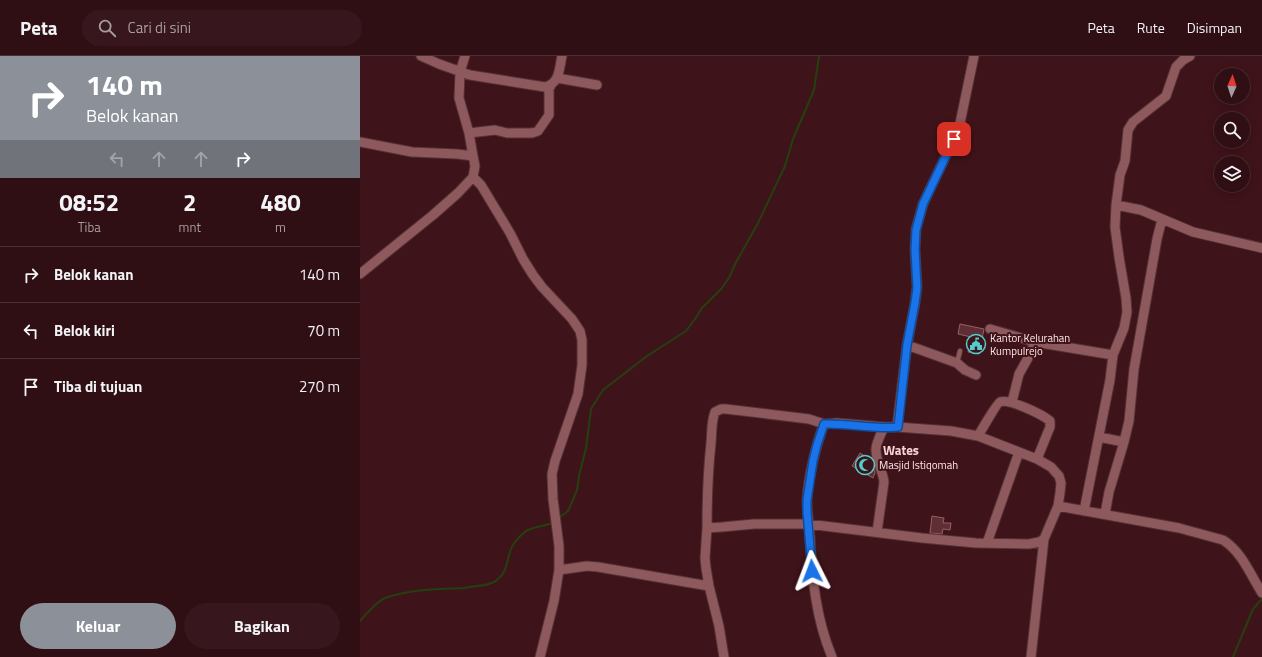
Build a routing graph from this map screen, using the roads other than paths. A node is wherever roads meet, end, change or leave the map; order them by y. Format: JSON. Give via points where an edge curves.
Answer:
{"nodes":[{"id":1,"x":421,"y":56,"type":"edge"},
{"id":2,"x":465,"y":56,"type":"edge"},
{"id":3,"x":562,"y":56,"type":"edge"},
{"id":4,"x":974,"y":56,"type":"edge"},
{"id":5,"x":1190,"y":56,"type":"edge"},
{"id":6,"x":460,"y":72,"type":"junction"},
{"id":7,"x":557,"y":78,"type":"junction"},
{"id":8,"x":551,"y":85,"type":"junction"},
{"id":9,"x":597,"y":85,"type":"dead end"},
{"id":10,"x":469,"y":133,"type":"junction"},
{"id":11,"x":360,"y":142,"type":"edge"},
{"id":12,"x":473,"y":156,"type":"junction"},
{"id":13,"x":473,"y":177,"type":"junction"},
{"id":14,"x":1116,"y":205,"type":"junction"},
{"id":15,"x":1162,"y":219,"type":"junction"},
{"id":16,"x":1262,"y":248,"type":"edge"},
{"id":17,"x":360,"y":274,"type":"edge"},
{"id":18,"x":990,"y":330,"type":"dead end"},
{"id":19,"x":1035,"y":342,"type":"junction"},
{"id":20,"x":907,"y":345,"type":"junction"},
{"id":21,"x":960,"y":351,"type":"dead end"},
{"id":22,"x":1113,"y":355,"type":"junction"},
{"id":23,"x":957,"y":363,"type":"junction"},
{"id":24,"x":976,"y":375,"type":"dead end"},
{"id":25,"x":1012,"y":402,"type":"junction"},
{"id":26,"x":824,"y":424,"type":"junction"},
{"id":27,"x":884,"y":427,"type":"junction"},
{"id":28,"x":898,"y":427,"type":"junction"},
{"id":29,"x":978,"y":436,"type":"junction"},
{"id":30,"x":1099,"y":437,"type":"junction"},
{"id":31,"x":1124,"y":442,"type":"junction"},
{"id":32,"x":1019,"y":452,"type":"junction"},
{"id":33,"x":1036,"y":459,"type":"junction"},
{"id":34,"x":1058,"y":506,"type":"junction"},
{"id":35,"x":1084,"y":511,"type":"junction"},
{"id":36,"x":1105,"y":514,"type":"junction"},
{"id":37,"x":808,"y":524,"type":"junction"},
{"id":38,"x":707,"y":528,"type":"junction"},
{"id":39,"x":877,"y":532,"type":"junction"},
{"id":40,"x":1044,"y":539,"type":"junction"},
{"id":41,"x":987,"y":543,"type":"junction"},
{"id":42,"x":559,"y":570,"type":"junction"},
{"id":43,"x":709,"y":586,"type":"junction"},
{"id":44,"x":1261,"y":592,"type":"edge"},
{"id":45,"x":540,"y":657,"type":"edge"},
{"id":46,"x":724,"y":657,"type":"edge"},
{"id":47,"x":832,"y":657,"type":"edge"},
{"id":48,"x":1031,"y":657,"type":"edge"}],
"edges":[{"from":1,"to":6,"type":"street"},
{"from":2,"to":6,"type":"street"},
{"from":3,"to":7,"type":"street"},
{"from":4,"to":20,"type":"street","via":[[959,128],[919,216],[915,244],[917,288]]},
{"from":5,"to":14,"type":"street","via":[[1176,67],[1166,96],[1133,122],[1128,130]]},
{"from":6,"to":8,"type":"street","via":[[527,85]]},
{"from":6,"to":10,"type":"street","via":[[459,98]]},
{"from":7,"to":8,"type":"street"},
{"from":7,"to":9,"type":"street"},
{"from":8,"to":10,"type":"street","via":[[549,115],[538,131],[508,134],[495,130]]},
{"from":10,"to":12,"type":"street"},
{"from":11,"to":12,"type":"street","via":[[412,152]]},
{"from":12,"to":13,"type":"street"},
{"from":13,"to":17,"type":"street","via":[[427,220]]},
{"from":13,"to":42,"type":"street","via":[[481,185],[542,287],[580,331],[581,380],[552,474],[560,546]]},
{"from":14,"to":15,"type":"street","via":[[1141,210]]},
{"from":14,"to":22,"type":"street","via":[[1115,227],[1127,312],[1124,328]]},
{"from":15,"to":16,"type":"street","via":[[1193,232]]},
{"from":15,"to":31,"type":"street","via":[[1134,369],[1129,421]]},
{"from":18,"to":19,"type":"street"},
{"from":19,"to":22,"type":"street"},
{"from":19,"to":25,"type":"street","via":[[1019,374]]},
{"from":20,"to":23,"type":"street"},
{"from":20,"to":28,"type":"street"},
{"from":21,"to":23,"type":"lane"},
{"from":22,"to":30,"type":"street"},
{"from":23,"to":24,"type":"street"},
{"from":25,"to":29,"type":"street","via":[[1006,400],[998,403]]},
{"from":25,"to":33,"type":"street","via":[[1050,421]]},
{"from":26,"to":27,"type":"street"},
{"from":26,"to":37,"type":"street","via":[[808,488]]},
{"from":26,"to":38,"type":"street","via":[[809,419],[726,409],[715,412],[707,491]]},
{"from":27,"to":28,"type":"street"},
{"from":27,"to":39,"type":"street","via":[[876,449],[884,482]]},
{"from":28,"to":29,"type":"street"},
{"from":29,"to":32,"type":"street"},
{"from":30,"to":31,"type":"street"},
{"from":30,"to":35,"type":"street"},
{"from":31,"to":36,"type":"street","via":[[1113,473]]},
{"from":32,"to":33,"type":"street"},
{"from":32,"to":41,"type":"street"},
{"from":33,"to":34,"type":"street","via":[[1051,467],[1059,476],[1061,483]]},
{"from":34,"to":35,"type":"street"},
{"from":34,"to":40,"type":"street"},
{"from":35,"to":36,"type":"street"},
{"from":36,"to":44,"type":"street","via":[[1179,528],[1223,540],[1240,555]]},
{"from":37,"to":38,"type":"street","via":[[754,524]]},
{"from":37,"to":39,"type":"street"},
{"from":37,"to":47,"type":"street","via":[[817,607]]},
{"from":38,"to":43,"type":"street","via":[[705,558]]},
{"from":39,"to":41,"type":"street"},
{"from":40,"to":41,"type":"street","via":[[1029,544]]},
{"from":40,"to":48,"type":"street"},
{"from":42,"to":43,"type":"street","via":[[598,567]]},
{"from":42,"to":45,"type":"street"},
{"from":43,"to":46,"type":"street"}]}
